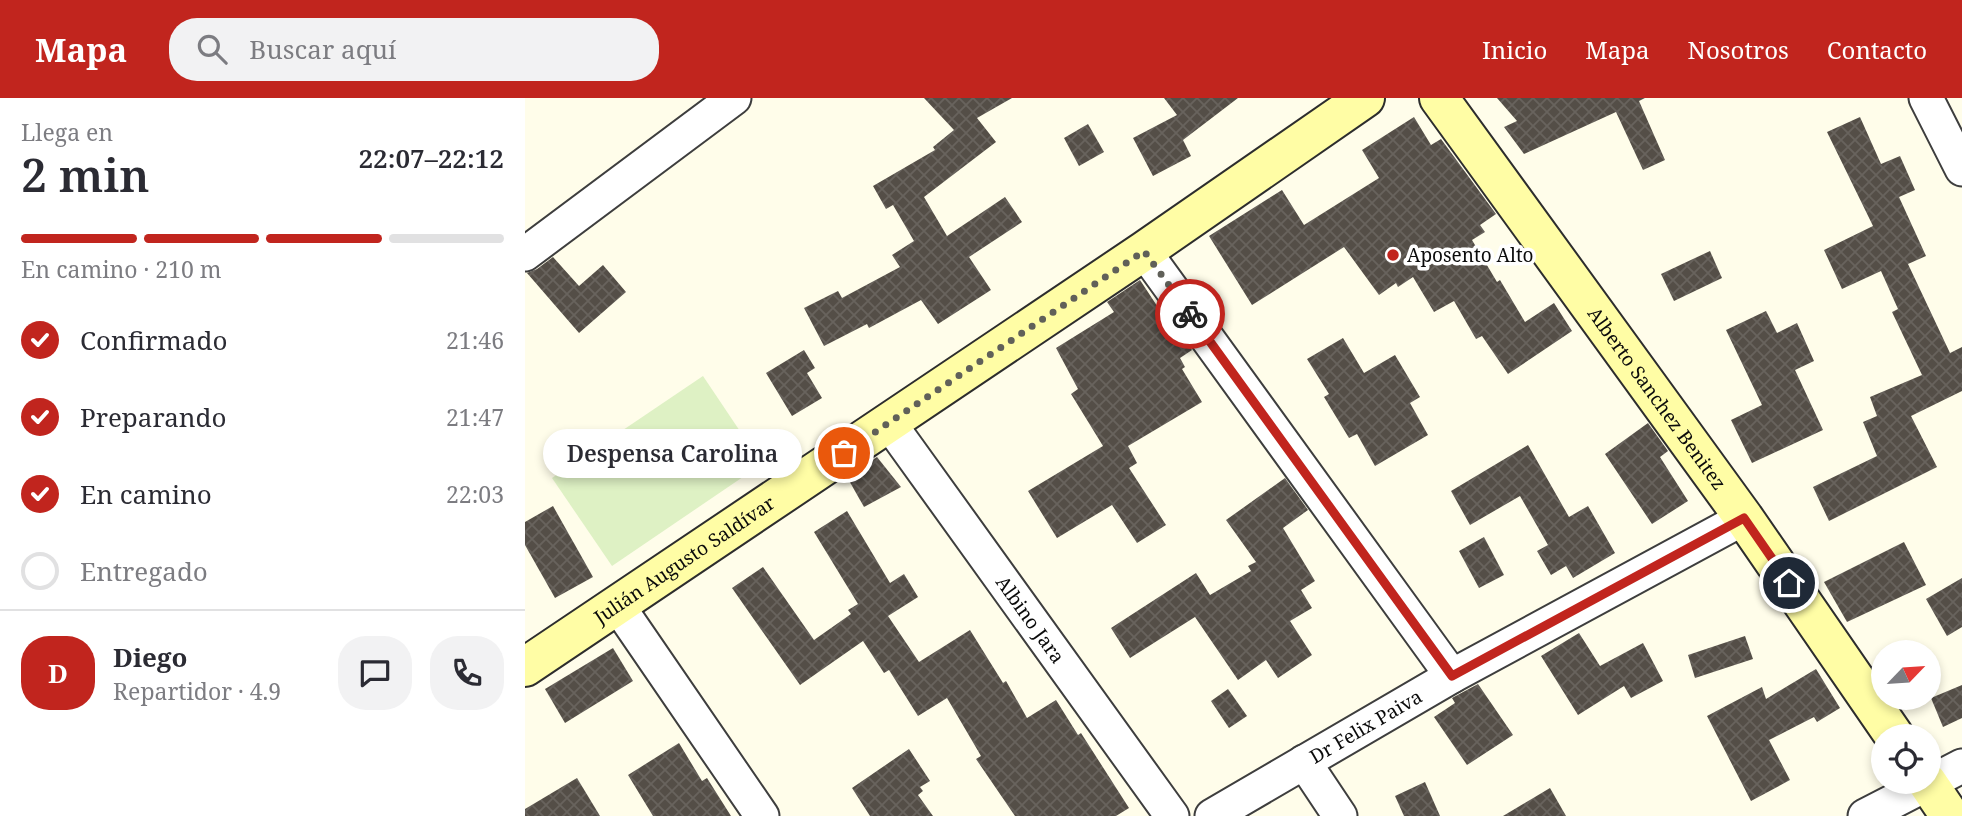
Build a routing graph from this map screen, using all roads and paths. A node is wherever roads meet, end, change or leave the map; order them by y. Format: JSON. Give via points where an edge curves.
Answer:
{"nodes":[{"id":1,"x":734,"y":98,"type":"edge"},
{"id":2,"x":1365,"y":98,"type":"edge"},
{"id":3,"x":1439,"y":98,"type":"edge"},
{"id":4,"x":1926,"y":98,"type":"edge"},
{"id":5,"x":1962,"y":169,"type":"edge"},
{"id":6,"x":1144,"y":251,"type":"junction"},
{"id":7,"x":525,"y":254,"type":"edge"},
{"id":8,"x":889,"y":422,"type":"junction"},
{"id":9,"x":1744,"y":518,"type":"junction"},
{"id":10,"x":618,"y":606,"type":"junction"},
{"id":11,"x":525,"y":667,"type":"edge"},
{"id":12,"x":1452,"y":676,"type":"junction"},
{"id":13,"x":1886,"y":724,"type":"edge"},
{"id":14,"x":1304,"y":762,"type":"junction"},
{"id":15,"x":1962,"y":766,"type":"edge"},
{"id":16,"x":1941,"y":776,"type":"edge"},
{"id":17,"x":1906,"y":794,"type":"edge"},
{"id":18,"x":1935,"y":794,"type":"edge"},
{"id":19,"x":762,"y":816,"type":"edge"},
{"id":20,"x":1172,"y":816,"type":"edge"},
{"id":21,"x":1212,"y":816,"type":"edge"},
{"id":22,"x":1340,"y":816,"type":"edge"},
{"id":23,"x":1865,"y":816,"type":"edge"},
{"id":24,"x":1950,"y":816,"type":"edge"}],
"edges":[{"from":1,"to":7,"type":"street"},
{"from":2,"to":6,"type":"street","name":"Julián Augusto Saldívar"},
{"from":3,"to":9,"type":"street","name":"Alberto Sanchez Benitez"},
{"from":4,"to":5,"type":"street"},
{"from":6,"to":8,"type":"street","name":"Julián Augusto Saldívar"},
{"from":6,"to":12,"type":"street"},
{"from":8,"to":10,"type":"street","name":"Julián Augusto Saldívar"},
{"from":8,"to":20,"type":"street","name":"Albino Jara"},
{"from":9,"to":12,"type":"street","name":"Dr Felix Paiva"},
{"from":9,"to":13,"type":"street","name":"Alberto Sanchez Benitez"},
{"from":10,"to":11,"type":"street","name":"Julián Augusto Saldívar"},
{"from":10,"to":19,"type":"street"},
{"from":12,"to":14,"type":"street","name":"Dr Felix Paiva"},
{"from":14,"to":21,"type":"street","name":"Dr Felix Paiva"},
{"from":14,"to":22,"type":"street"},
{"from":15,"to":16,"type":"street"},
{"from":17,"to":23,"type":"street"},
{"from":18,"to":24,"type":"street"}]}
